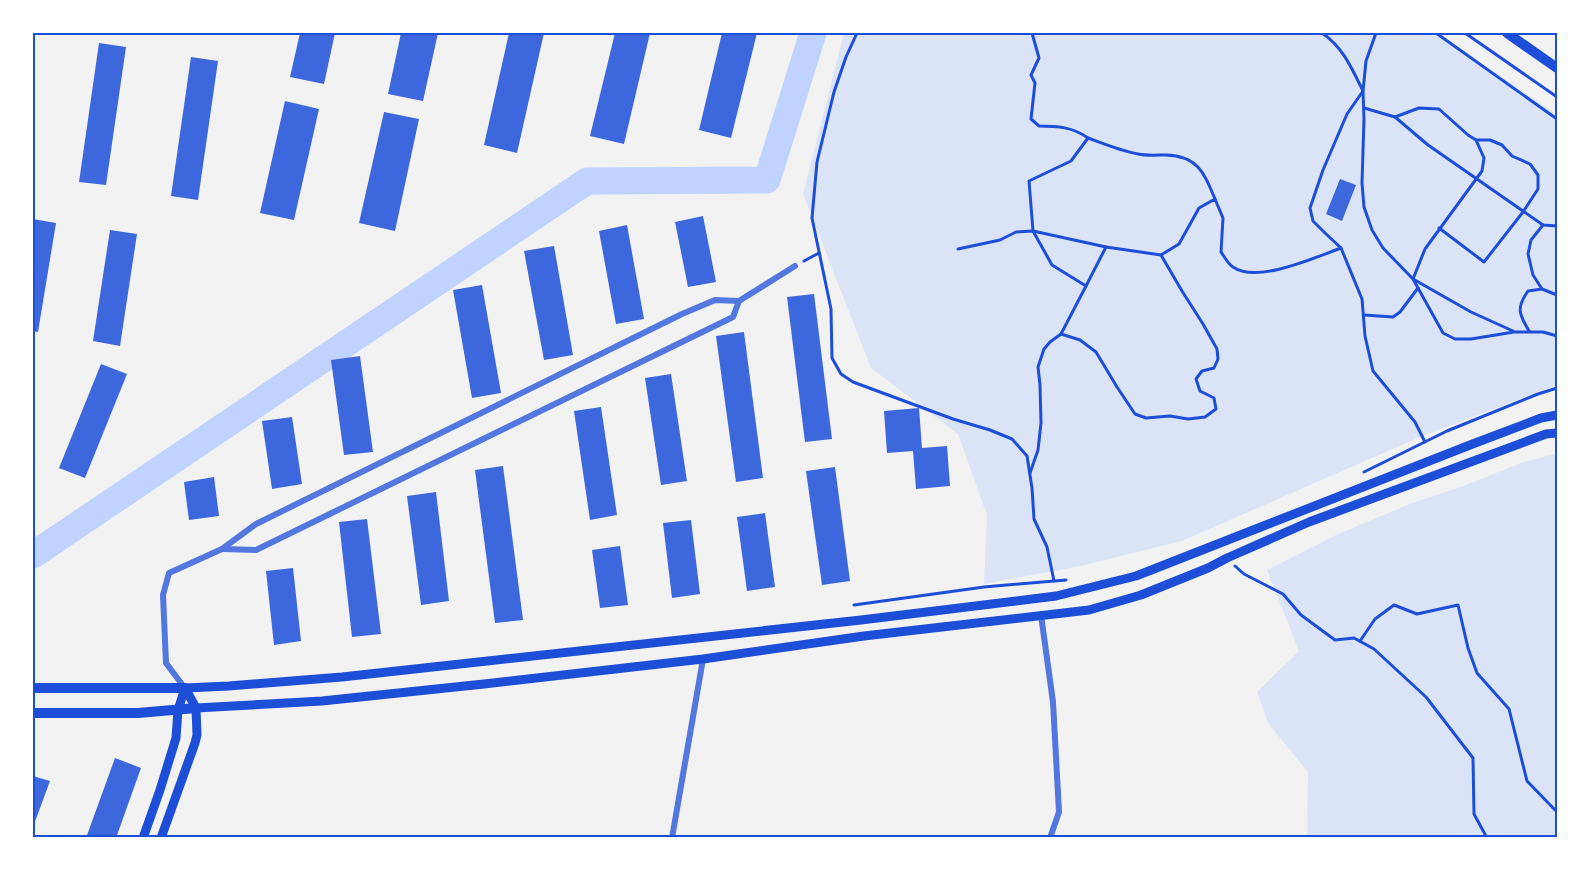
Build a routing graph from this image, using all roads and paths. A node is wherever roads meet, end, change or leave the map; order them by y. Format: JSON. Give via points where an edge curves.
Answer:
{"nodes":[{"id":1,"x":857,"y":33,"type":"edge"},
{"id":2,"x":1032,"y":33,"type":"edge"},
{"id":3,"x":1322,"y":33,"type":"edge"},
{"id":4,"x":1376,"y":33,"type":"edge"},
{"id":5,"x":1436,"y":33,"type":"edge"},
{"id":6,"x":1465,"y":33,"type":"edge"},
{"id":7,"x":1507,"y":33,"type":"edge"},
{"id":8,"x":1557,"y":68,"type":"edge"},
{"id":9,"x":1363,"y":91,"type":"junction"},
{"id":10,"x":1557,"y":97,"type":"edge"},
{"id":11,"x":1364,"y":108,"type":"junction"},
{"id":12,"x":1395,"y":117,"type":"junction"},
{"id":13,"x":1557,"y":119,"type":"edge"},
{"id":14,"x":1088,"y":138,"type":"junction"},
{"id":15,"x":1476,"y":140,"type":"junction"},
{"id":16,"x":1477,"y":179,"type":"junction"},
{"id":17,"x":1215,"y":199,"type":"junction"},
{"id":18,"x":1523,"y":212,"type":"junction"},
{"id":19,"x":1543,"y":225,"type":"junction"},
{"id":20,"x":1557,"y":226,"type":"edge"},
{"id":21,"x":1439,"y":228,"type":"junction"},
{"id":22,"x":1033,"y":231,"type":"junction"},
{"id":23,"x":1106,"y":247,"type":"junction"},
{"id":24,"x":1341,"y":248,"type":"junction"},
{"id":25,"x":958,"y":249,"type":"dead end"},
{"id":26,"x":820,"y":253,"type":"junction"},
{"id":27,"x":1161,"y":255,"type":"junction"},
{"id":28,"x":795,"y":266,"type":"joint"},
{"id":29,"x":1413,"y":279,"type":"junction"},
{"id":30,"x":1086,"y":286,"type":"junction"},
{"id":31,"x":1418,"y":288,"type":"junction"},
{"id":32,"x":1542,"y":289,"type":"junction"},
{"id":33,"x":1557,"y":295,"type":"edge"},
{"id":34,"x":739,"y":301,"type":"junction"},
{"id":35,"x":1363,"y":315,"type":"junction"},
{"id":36,"x":1514,"y":332,"type":"junction"},
{"id":37,"x":1529,"y":332,"type":"junction"},
{"id":38,"x":1060,"y":334,"type":"junction"},
{"id":39,"x":1557,"y":336,"type":"edge"},
{"id":40,"x":1557,"y":388,"type":"edge"},
{"id":41,"x":1557,"y":415,"type":"edge"},
{"id":42,"x":1557,"y":433,"type":"edge"},
{"id":43,"x":1425,"y":442,"type":"junction"},
{"id":44,"x":1030,"y":473,"type":"junction"},
{"id":45,"x":1358,"y":475,"type":"dead end"},
{"id":46,"x":222,"y":549,"type":"junction"},
{"id":47,"x":1227,"y":558,"type":"junction"},
{"id":48,"x":1070,"y":580,"type":"dead end"},
{"id":49,"x":1054,"y":581,"type":"junction"},
{"id":50,"x":854,"y":605,"type":"dead end"},
{"id":51,"x":1041,"y":615,"type":"junction"},
{"id":52,"x":1359,"y":641,"type":"junction"},
{"id":53,"x":703,"y":659,"type":"junction"},
{"id":54,"x":33,"y":688,"type":"edge"},
{"id":55,"x":185,"y":688,"type":"junction"},
{"id":56,"x":196,"y":708,"type":"junction"},
{"id":57,"x":178,"y":710,"type":"junction"},
{"id":58,"x":33,"y":713,"type":"edge"},
{"id":59,"x":1557,"y":812,"type":"edge"},
{"id":60,"x":143,"y":838,"type":"edge"},
{"id":61,"x":161,"y":838,"type":"edge"},
{"id":62,"x":672,"y":838,"type":"edge"},
{"id":63,"x":1050,"y":838,"type":"edge"},
{"id":64,"x":1487,"y":838,"type":"edge"}],
"edges":[{"from":1,"to":26,"type":"path","via":[[834,92],[817,162],[812,218]]},
{"from":2,"to":14,"type":"path","via":[[1039,58],[1031,75],[1035,82],[1032,119],[1039,126],[1079,131]]},
{"from":3,"to":9,"type":"path","via":[[1347,58]]},
{"from":4,"to":9,"type":"path","via":[[1366,61]]},
{"from":5,"to":13,"type":"path"},
{"from":6,"to":10,"type":"path"},
{"from":7,"to":8,"type":"main road"},
{"from":9,"to":11,"type":"path"},
{"from":9,"to":24,"type":"path","via":[[1347,114],[1310,208],[1313,220]]},
{"from":11,"to":12,"type":"path"},
{"from":11,"to":29,"type":"path","via":[[1364,207],[1383,248]]},
{"from":12,"to":15,"type":"path","via":[[1419,108],[1440,109]]},
{"from":12,"to":16,"type":"path"},
{"from":14,"to":17,"type":"path","via":[[1139,155],[1186,158],[1196,163]]},
{"from":14,"to":22,"type":"path","via":[[1071,161],[1029,182]]},
{"from":15,"to":16,"type":"path","via":[[1484,158]]},
{"from":15,"to":18,"type":"path","via":[[1502,145],[1512,156],[1530,164],[1538,175],[1538,189]]},
{"from":16,"to":18,"type":"path"},
{"from":16,"to":21,"type":"path"},
{"from":17,"to":24,"type":"path","via":[[1223,218],[1221,252],[1233,267],[1263,272]]},
{"from":17,"to":27,"type":"path","via":[[1199,208],[1179,244]]},
{"from":18,"to":19,"type":"path"},
{"from":18,"to":21,"type":"path","via":[[1484,262]]},
{"from":19,"to":20,"type":"path"},
{"from":19,"to":32,"type":"path","via":[[1531,240],[1528,254],[1533,275]]},
{"from":21,"to":29,"type":"path"},
{"from":22,"to":23,"type":"path"},
{"from":22,"to":25,"type":"path"},
{"from":22,"to":30,"type":"path","via":[[1052,265]]},
{"from":23,"to":27,"type":"path"},
{"from":23,"to":30,"type":"path"},
{"from":24,"to":35,"type":"path","via":[[1362,299]]},
{"from":26,"to":28,"type":"path"},
{"from":26,"to":44,"type":"path","via":[[831,309],[832,358],[841,374],[853,382],[1012,439],[1027,456]]},
{"from":27,"to":38,"type":"path","via":[[1217,349],[1214,368],[1202,370],[1196,379],[1200,390],[1214,398],[1216,409],[1205,417],[1188,419],[1135,414],[1096,352],[1080,340]]},
{"from":28,"to":34,"type":"street"},
{"from":29,"to":31,"type":"path"},
{"from":29,"to":36,"type":"path"},
{"from":30,"to":38,"type":"path"},
{"from":31,"to":35,"type":"path","via":[[1392,317]]},
{"from":31,"to":36,"type":"path","via":[[1443,333],[1455,339]]},
{"from":32,"to":33,"type":"path"},
{"from":32,"to":37,"type":"path","via":[[1528,291],[1522,300],[1519,313]]},
{"from":34,"to":46,"type":"street","via":[[716,300],[682,314],[256,524]]},
{"from":34,"to":46,"type":"street","via":[[733,317],[256,550]]},
{"from":35,"to":43,"type":"path","via":[[1373,371],[1415,422]]},
{"from":36,"to":37,"type":"path"},
{"from":37,"to":39,"type":"path"},
{"from":38,"to":44,"type":"path","via":[[1044,349],[1038,367],[1041,423]]},
{"from":40,"to":43,"type":"path"},
{"from":41,"to":55,"type":"main road","via":[[1470,445],[1136,576],[1056,596],[354,676]]},
{"from":42,"to":47,"type":"main road","via":[[1309,522]]},
{"from":43,"to":45,"type":"path"},
{"from":44,"to":49,"type":"path","via":[[1034,519],[1047,548]]},
{"from":46,"to":55,"type":"street","via":[[169,573],[163,595],[166,663]]},
{"from":47,"to":51,"type":"main road","via":[[1142,596],[1089,610]]},
{"from":47,"to":52,"type":"path","via":[[1244,574],[1283,594],[1301,615],[1335,640]]},
{"from":48,"to":49,"type":"path"},
{"from":49,"to":50,"type":"path"},
{"from":51,"to":53,"type":"main road"},
{"from":51,"to":63,"type":"street","via":[[1053,702],[1059,812]]},
{"from":52,"to":59,"type":"path","via":[[1375,619],[1394,605],[1417,614],[1458,605],[1477,673],[1509,710],[1527,781]]},
{"from":52,"to":64,"type":"path","via":[[1374,649],[1426,697],[1473,758],[1474,814]]},
{"from":53,"to":56,"type":"main road","via":[[322,701]]},
{"from":53,"to":62,"type":"street"},
{"from":54,"to":55,"type":"main road"},
{"from":55,"to":56,"type":"main road"},
{"from":55,"to":57,"type":"main road"},
{"from":56,"to":57,"type":"main road"},
{"from":56,"to":61,"type":"main road","via":[[195,743]]},
{"from":57,"to":58,"type":"main road"},
{"from":57,"to":60,"type":"main road","via":[[176,738]]}]}
